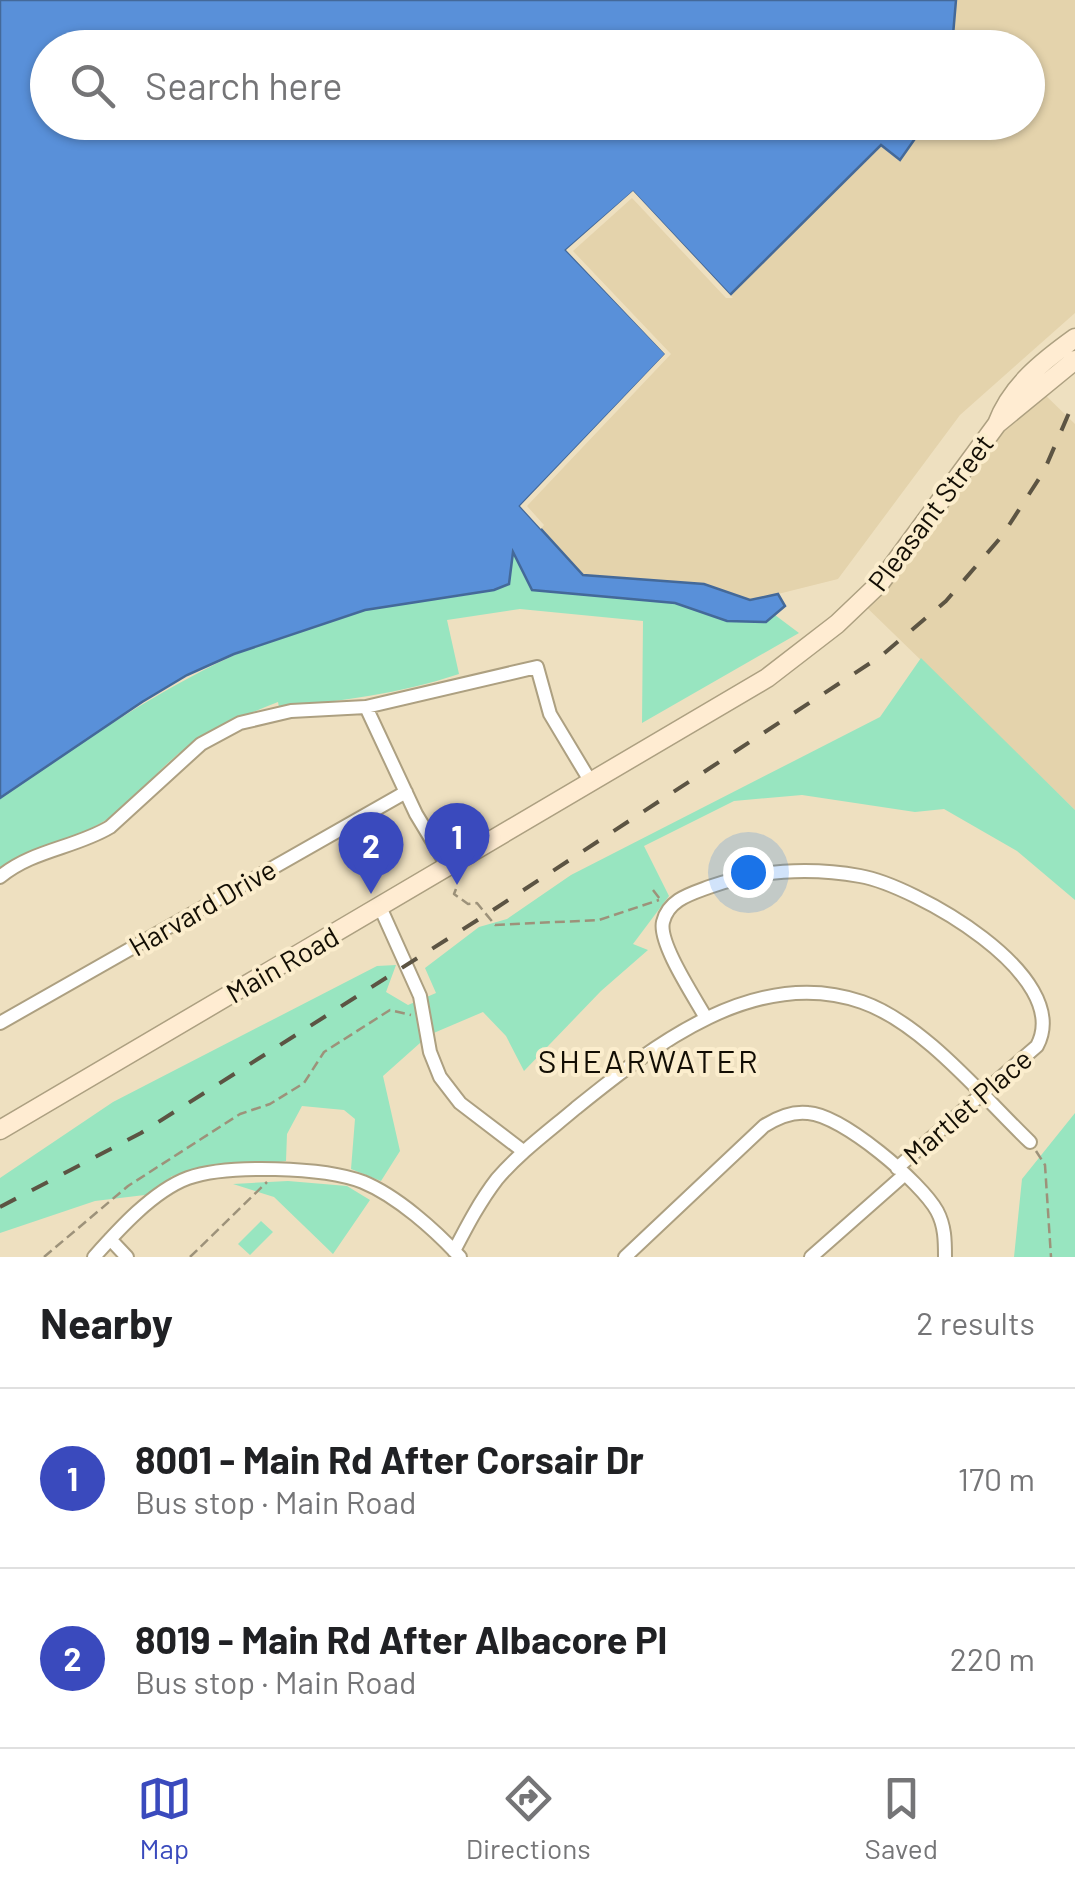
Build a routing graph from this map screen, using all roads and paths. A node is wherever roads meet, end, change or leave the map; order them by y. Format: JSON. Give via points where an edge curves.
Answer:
{"nodes":[{"id":1,"x":1075,"y":338,"type":"edge"},
{"id":2,"x":1075,"y":360,"type":"edge"},
{"id":3,"x":997,"y":424,"type":"junction"},
{"id":4,"x":863,"y":600,"type":"joint"},
{"id":5,"x":366,"y":707,"type":"junction"},
{"id":6,"x":588,"y":779,"type":"junction"},
{"id":7,"x":406,"y":792,"type":"junction"},
{"id":8,"x":448,"y":867,"type":"junction"},
{"id":9,"x":0,"y":877,"type":"edge"},
{"id":10,"x":456,"y":889,"type":"dead end"},
{"id":11,"x":652,"y":890,"type":"dead end"},
{"id":12,"x":665,"y":904,"type":"junction"},
{"id":13,"x":380,"y":907,"type":"junction"},
{"id":14,"x":706,"y":1018,"type":"junction"},
{"id":15,"x":425,"y":1023,"type":"junction"},
{"id":16,"x":0,"y":1024,"type":"edge"},
{"id":17,"x":982,"y":1095,"type":"junction"},
{"id":18,"x":0,"y":1130,"type":"edge"},
{"id":19,"x":1030,"y":1142,"type":"joint"},
{"id":20,"x":523,"y":1151,"type":"junction"},
{"id":21,"x":900,"y":1171,"type":"junction"},
{"id":22,"x":286,"y":1172,"type":"junction"},
{"id":23,"x":110,"y":1239,"type":"junction"},
{"id":24,"x":457,"y":1254,"type":"edge"},
{"id":25,"x":44,"y":1257,"type":"edge"},
{"id":26,"x":94,"y":1257,"type":"edge"},
{"id":27,"x":127,"y":1257,"type":"edge"},
{"id":28,"x":190,"y":1257,"type":"edge"},
{"id":29,"x":625,"y":1257,"type":"edge"},
{"id":30,"x":811,"y":1257,"type":"edge"},
{"id":31,"x":945,"y":1257,"type":"edge"},
{"id":32,"x":1051,"y":1257,"type":"edge"}],
"edges":[{"from":1,"to":3,"type":"main road","name":"Pleasant Street","via":[[1036,368],[1004,404]]},
{"from":2,"to":3,"type":"main road","name":"Pleasant Street"},
{"from":3,"to":4,"type":"main road","name":"Pleasant Street"},
{"from":4,"to":6,"type":"main road","name":"Main Road","via":[[767,678]]},
{"from":5,"to":6,"type":"street","via":[[537,668],[550,714]]},
{"from":5,"to":7,"type":"street"},
{"from":5,"to":9,"type":"street","via":[[267,714],[227,729],[172,768],[110,827]]},
{"from":6,"to":8,"type":"main road","name":"Main Road"},
{"from":7,"to":8,"type":"street"},
{"from":7,"to":16,"type":"street","name":"Harvard Drive"},
{"from":8,"to":13,"type":"main road","name":"Main Road"},
{"from":10,"to":12,"type":"path","via":[[454,894],[477,903],[495,925],[599,920]]},
{"from":11,"to":12,"type":"path"},
{"from":12,"to":14,"type":"street","via":[[664,937]]},
{"from":12,"to":17,"type":"street","name":"Martlet Place","via":[[758,875],[812,871],[893,885],[968,922],[1022,964],[1050,1008],[1043,1039]]},
{"from":13,"to":15,"type":"street","via":[[408,961]]},
{"from":13,"to":18,"type":"main road","name":"Main Road"},
{"from":14,"to":17,"type":"street","via":[[782,994],[862,1002],[903,1025]]},
{"from":14,"to":20,"type":"street"},
{"from":15,"to":20,"type":"street","via":[[446,1086]]},
{"from":15,"to":25,"type":"path","via":[[390,1010],[373,1020],[324,1052],[304,1083],[240,1114],[128,1186]]},
{"from":17,"to":19,"type":"street"},
{"from":17,"to":21,"type":"street","name":"Martlet Place"},
{"from":19,"to":32,"type":"path","via":[[1045,1165]]},
{"from":20,"to":24,"type":"street","via":[[478,1207]]},
{"from":21,"to":29,"type":"street","via":[[829,1119],[808,1112],[784,1115],[764,1126]]},
{"from":21,"to":30,"type":"street","name":"Martlet Place"},
{"from":21,"to":31,"type":"street","via":[[940,1218]]},
{"from":22,"to":23,"type":"street","via":[[188,1178]]},
{"from":22,"to":24,"type":"street","via":[[362,1182]]},
{"from":22,"to":28,"type":"path","via":[[251,1193]]},
{"from":23,"to":26,"type":"street"},
{"from":23,"to":27,"type":"street"}]}
